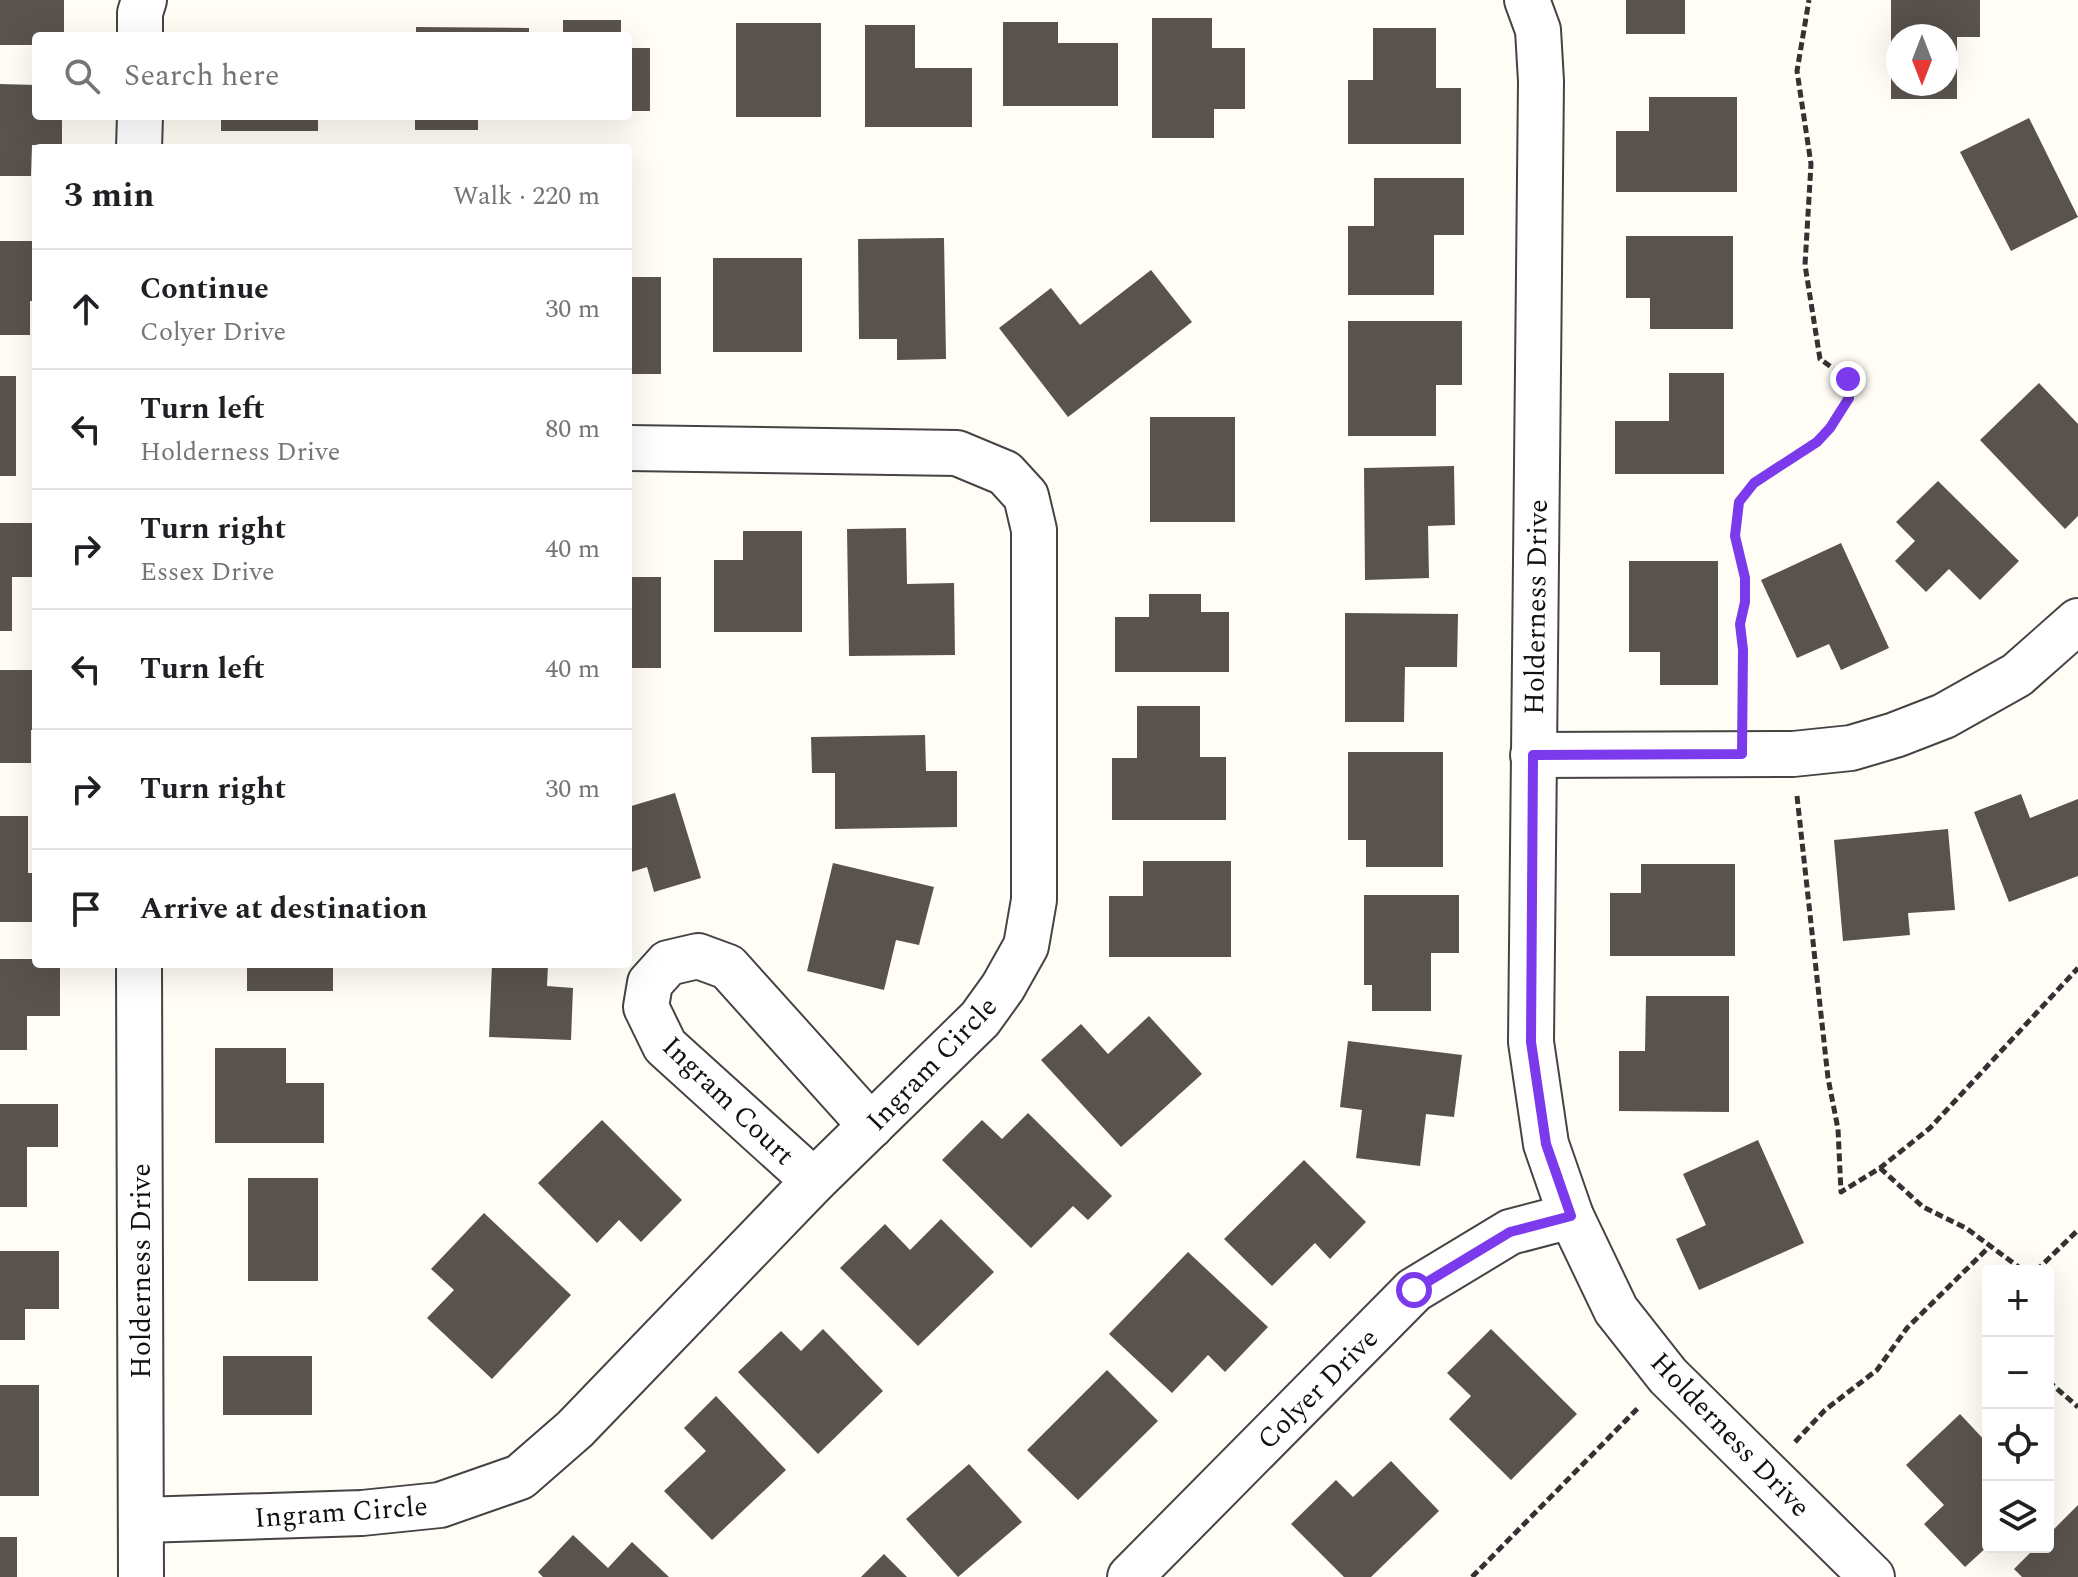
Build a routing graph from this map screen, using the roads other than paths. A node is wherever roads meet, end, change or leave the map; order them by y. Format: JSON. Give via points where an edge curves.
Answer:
{"nodes":[{"id":1,"x":144,"y":0,"type":"edge"},
{"id":2,"x":1527,"y":0,"type":"edge"},
{"id":3,"x":140,"y":32,"type":"edge"},
{"id":4,"x":140,"y":120,"type":"edge"},
{"id":5,"x":139,"y":144,"type":"edge"},
{"id":6,"x":632,"y":448,"type":"edge"},
{"id":7,"x":2078,"y":621,"type":"edge"},
{"id":8,"x":1533,"y":755,"type":"junction"},
{"id":9,"x":139,"y":968,"type":"edge"},
{"id":10,"x":871,"y":1126,"type":"junction"},
{"id":11,"x":814,"y":1181,"type":"junction"},
{"id":12,"x":1571,"y":1216,"type":"junction"},
{"id":13,"x":142,"y":1520,"type":"junction"},
{"id":14,"x":141,"y":1577,"type":"edge"},
{"id":15,"x":1130,"y":1577,"type":"edge"},
{"id":16,"x":1872,"y":1577,"type":"edge"}],
"edges":[{"from":1,"to":3,"type":"street"},
{"from":2,"to":8,"type":"street","name":"Holderness Drive","via":[[1538,30],[1541,81]]},
{"from":4,"to":5,"type":"street"},
{"from":6,"to":10,"type":"street","name":"Ingram Circle","via":[[957,453],[1005,473],[1026,496],[1034,530],[1034,900],[1026,946],[980,1019]]},
{"from":7,"to":8,"type":"street","via":[[2017,675],[1944,716],[1851,748],[1793,754]]},
{"from":8,"to":12,"type":"street","name":"Holderness Drive","via":[[1531,1042],[1546,1144]]},
{"from":9,"to":13,"type":"street","name":"Holderness Drive"},
{"from":10,"to":11,"type":"street","name":"Ingram Circle"},
{"from":10,"to":11,"type":"street","name":"Ingram Court","via":[[728,967],[698,956],[668,963],[650,983],[646,1007],[665,1046]]},
{"from":11,"to":13,"type":"street","name":"Ingram Circle","via":[[575,1429],[520,1477],[440,1505],[362,1513]]},
{"from":12,"to":15,"type":"street","name":"Colyer Drive","via":[[1510,1232],[1414,1290]]},
{"from":12,"to":16,"type":"street","name":"Holderness Drive","via":[[1616,1310],[1668,1376]]},
{"from":13,"to":14,"type":"street","name":"Holderness Drive"}]}
